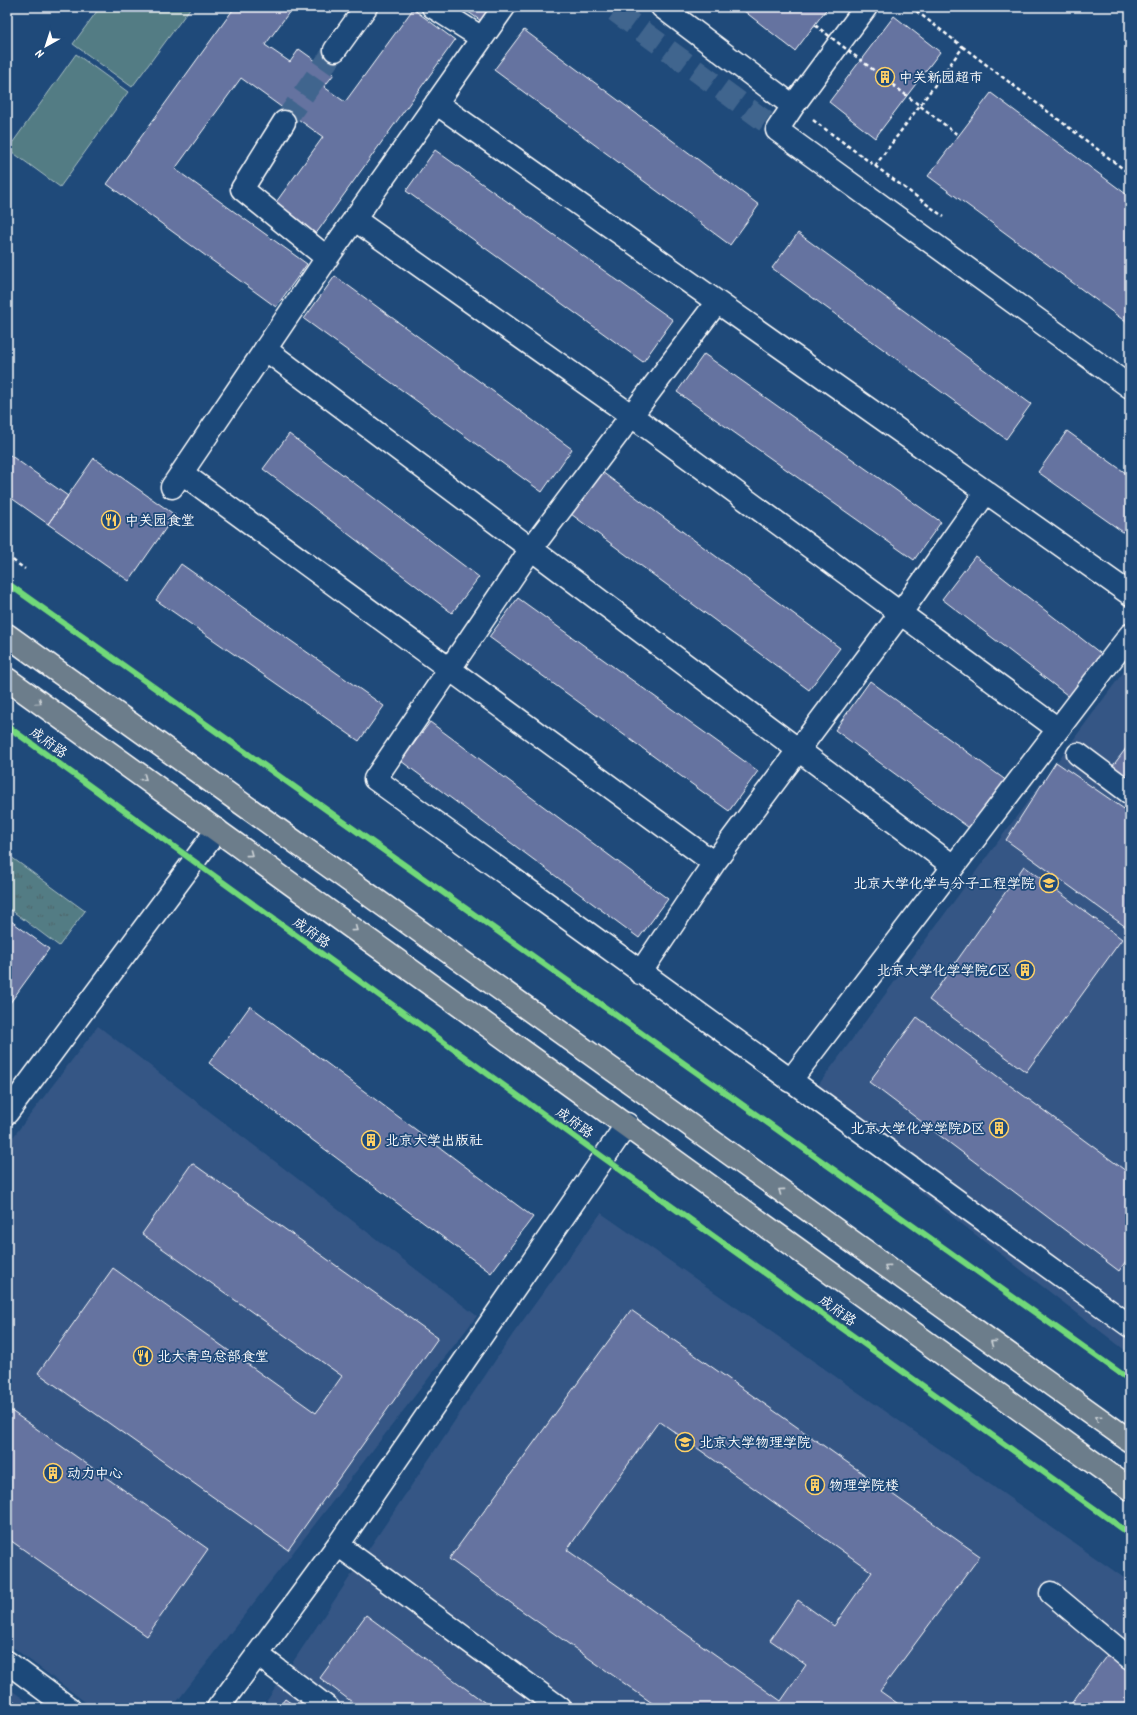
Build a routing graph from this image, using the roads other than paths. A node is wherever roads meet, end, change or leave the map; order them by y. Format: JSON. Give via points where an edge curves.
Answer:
{"nodes":[{"id":1,"x":366,"y":7,"type":"edge"},
{"id":2,"x":433,"y":7,"type":"edge"},
{"id":3,"x":504,"y":7,"type":"edge"},
{"id":4,"x":662,"y":7,"type":"edge"},
{"id":5,"x":866,"y":7,"type":"edge"},
{"id":6,"x":482,"y":38,"type":"junction"},
{"id":7,"x":335,"y":50,"type":"tunnel mouth"},
{"id":8,"x":436,"y":103,"type":"junction"},
{"id":9,"x":793,"y":106,"type":"junction"},
{"id":10,"x":284,"y":122,"type":"tunnel mouth"},
{"id":11,"x":354,"y":220,"type":"junction"},
{"id":12,"x":327,"y":258,"type":"junction"},
{"id":13,"x":717,"y":302,"type":"junction"},
{"id":14,"x":265,"y":349,"type":"junction"},
{"id":15,"x":1130,"y":387,"type":"edge"},
{"id":16,"x":632,"y":416,"type":"junction"},
{"id":17,"x":986,"y":492,"type":"junction"},
{"id":18,"x":531,"y":549,"type":"junction"},
{"id":19,"x":1130,"y":594,"type":"edge"},
{"id":20,"x":900,"y":614,"type":"junction"},
{"id":21,"x":7,"y":635,"type":"edge"},
{"id":22,"x":1130,"y":635,"type":"edge"},
{"id":23,"x":449,"y":668,"type":"junction"},
{"id":24,"x":7,"y":679,"type":"edge"},
{"id":25,"x":1058,"y":729,"type":"junction"},
{"id":26,"x":798,"y":749,"type":"junction"},
{"id":27,"x":1078,"y":754,"type":"dead end"},
{"id":28,"x":1130,"y":793,"type":"edge"},
{"id":29,"x":217,"y":830,"type":"junction"},
{"id":30,"x":714,"y":863,"type":"junction"},
{"id":31,"x":953,"y":866,"type":"junction"},
{"id":32,"x":640,"y":973,"type":"junction"},
{"id":33,"x":790,"y":1081,"type":"junction"},
{"id":34,"x":7,"y":1113,"type":"edge"},
{"id":35,"x":627,"y":1124,"type":"junction"},
{"id":36,"x":1130,"y":1326,"type":"edge"},
{"id":37,"x":1129,"y":1437,"type":"edge"},
{"id":38,"x":1130,"y":1489,"type":"edge"},
{"id":39,"x":338,"y":1545,"type":"junction"},
{"id":40,"x":1051,"y":1593,"type":"dead end"},
{"id":41,"x":258,"y":1655,"type":"junction"},
{"id":42,"x":1130,"y":1659,"type":"edge"},
{"id":43,"x":7,"y":1662,"type":"edge"},
{"id":44,"x":69,"y":1708,"type":"edge"},
{"id":45,"x":218,"y":1708,"type":"edge"},
{"id":46,"x":328,"y":1708,"type":"edge"},
{"id":47,"x":560,"y":1708,"type":"edge"}],
"edges":[{"from":1,"to":7,"type":"street"},
{"from":2,"to":6,"type":"street"},
{"from":3,"to":6,"type":"street"},
{"from":4,"to":9,"type":"street"},
{"from":5,"to":9,"type":"street"},
{"from":6,"to":8,"type":"street"},
{"from":8,"to":11,"type":"street"},
{"from":8,"to":13,"type":"street"},
{"from":9,"to":15,"type":"street","via":[[777,130]]},
{"from":10,"to":12,"type":"street","via":[[242,189]]},
{"from":11,"to":12,"type":"street"},
{"from":11,"to":16,"type":"street"},
{"from":12,"to":14,"type":"street"},
{"from":13,"to":16,"type":"street"},
{"from":13,"to":17,"type":"street"},
{"from":14,"to":18,"type":"street"},
{"from":14,"to":23,"type":"street","via":[[177,480]]},
{"from":16,"to":18,"type":"street"},
{"from":16,"to":20,"type":"street"},
{"from":17,"to":19,"type":"street"},
{"from":17,"to":20,"type":"street"},
{"from":18,"to":23,"type":"street"},
{"from":18,"to":26,"type":"street"},
{"from":20,"to":25,"type":"street"},
{"from":20,"to":26,"type":"street"},
{"from":37,"to":21,"type":"main road","one_way":true},
{"from":22,"to":25,"type":"street"},
{"from":23,"to":30,"type":"street"},
{"from":23,"to":32,"type":"street","via":[[375,779]]},
{"from":24,"to":29,"type":"main road","name":"成府路","one_way":true},
{"from":25,"to":31,"type":"street"},
{"from":26,"to":30,"type":"street"},
{"from":26,"to":31,"type":"street"},
{"from":27,"to":28,"type":"street"},
{"from":29,"to":34,"type":"street"},
{"from":29,"to":35,"type":"main road","name":"成府路","one_way":true},
{"from":30,"to":32,"type":"street"},
{"from":31,"to":33,"type":"street"},
{"from":32,"to":33,"type":"street"},
{"from":33,"to":36,"type":"street"},
{"from":35,"to":38,"type":"main road","name":"成府路"},
{"from":35,"to":39,"type":"street"},
{"from":39,"to":41,"type":"street"},
{"from":39,"to":47,"type":"street"},
{"from":40,"to":42,"type":"street"},
{"from":41,"to":45,"type":"street"},
{"from":41,"to":46,"type":"street"},
{"from":43,"to":44,"type":"street"}]}
